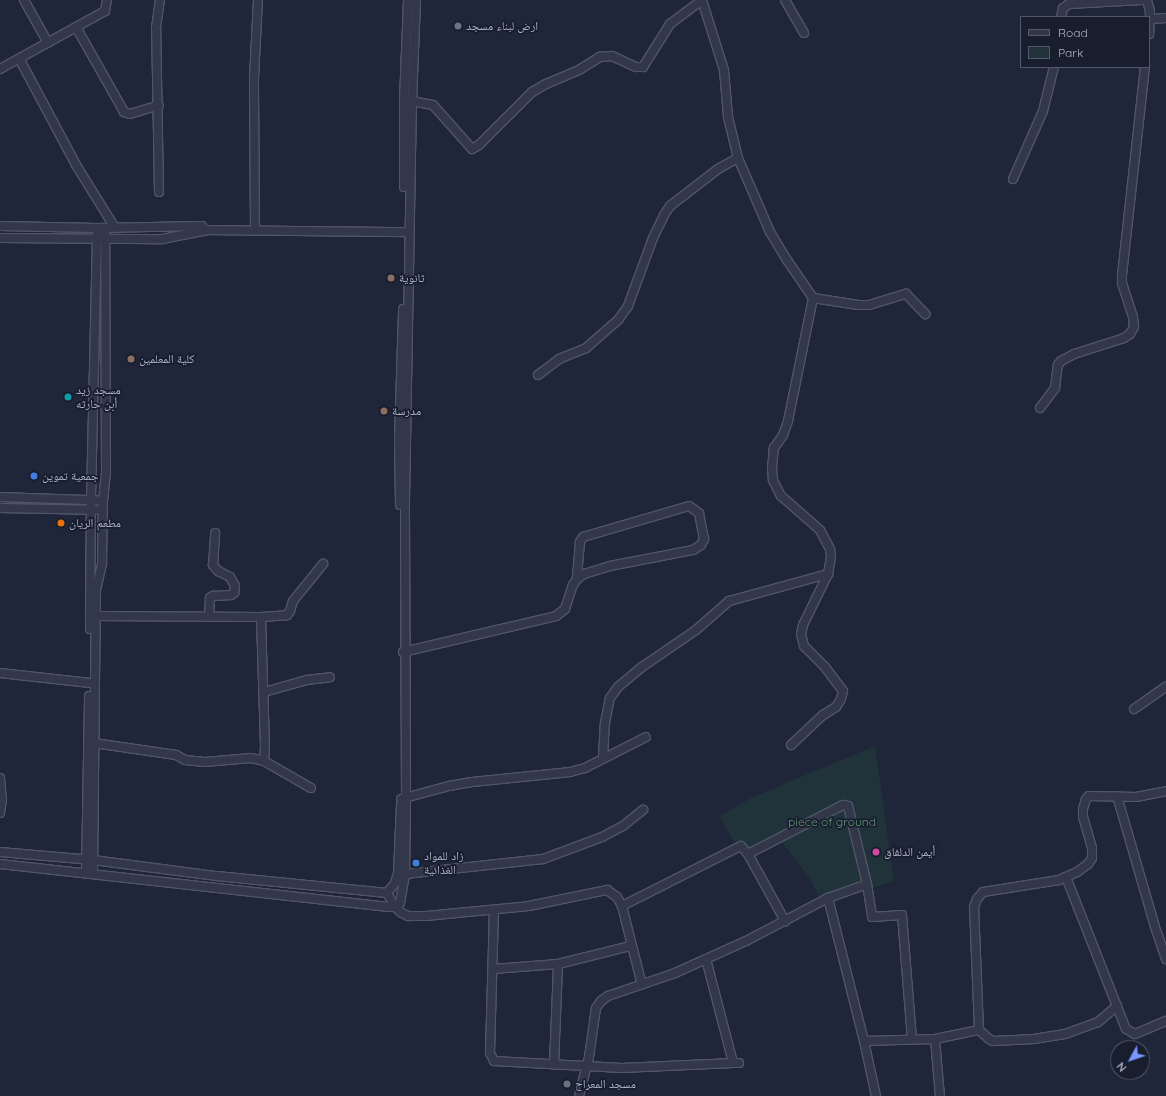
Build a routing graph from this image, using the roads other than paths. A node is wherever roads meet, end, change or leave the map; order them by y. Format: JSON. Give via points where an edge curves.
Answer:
{"nodes":[{"id":1,"x":24,"y":0,"type":"edge"},
{"id":2,"x":107,"y":0,"type":"edge"},
{"id":3,"x":160,"y":0,"type":"edge"},
{"id":4,"x":258,"y":0,"type":"edge"},
{"id":5,"x":408,"y":0,"type":"edge"},
{"id":6,"x":416,"y":0,"type":"edge"},
{"id":7,"x":702,"y":0,"type":"edge"},
{"id":8,"x":784,"y":0,"type":"edge"},
{"id":9,"x":1142,"y":0,"type":"edge"},
{"id":10,"x":1147,"y":0,"type":"edge"},
{"id":11,"x":1061,"y":16,"type":"edge"},
{"id":12,"x":1166,"y":18,"type":"edge"},
{"id":13,"x":1151,"y":19,"type":"junction"},
{"id":14,"x":1150,"y":26,"type":"edge"},
{"id":15,"x":76,"y":27,"type":"junction"},
{"id":16,"x":804,"y":33,"type":"dead end"},
{"id":17,"x":48,"y":42,"type":"junction"},
{"id":18,"x":20,"y":60,"type":"junction"},
{"id":19,"x":1054,"y":68,"type":"edge"},
{"id":20,"x":1145,"y":68,"type":"edge"},
{"id":21,"x":0,"y":69,"type":"edge"},
{"id":22,"x":408,"y":100,"type":"junction"},
{"id":23,"x":159,"y":105,"type":"junction"},
{"id":24,"x":738,"y":158,"type":"junction"},
{"id":25,"x":1013,"y":179,"type":"dead end"},
{"id":26,"x":159,"y":192,"type":"dead end"},
{"id":27,"x":0,"y":226,"type":"edge"},
{"id":28,"x":255,"y":227,"type":"junction"},
{"id":29,"x":101,"y":228,"type":"junction"},
{"id":30,"x":115,"y":228,"type":"junction"},
{"id":31,"x":407,"y":229,"type":"junction"},
{"id":32,"x":0,"y":238,"type":"edge"},
{"id":33,"x":101,"y":238,"type":"junction"},
{"id":34,"x":813,"y":298,"type":"junction"},
{"id":35,"x":925,"y":314,"type":"dead end"},
{"id":36,"x":538,"y":375,"type":"dead end"},
{"id":37,"x":1040,"y":408,"type":"dead end"},
{"id":38,"x":0,"y":498,"type":"edge"},
{"id":39,"x":91,"y":500,"type":"junction"},
{"id":40,"x":103,"y":501,"type":"junction"},
{"id":41,"x":0,"y":508,"type":"edge"},
{"id":42,"x":91,"y":509,"type":"junction"},
{"id":43,"x":102,"y":510,"type":"junction"},
{"id":44,"x":215,"y":533,"type":"dead end"},
{"id":45,"x":323,"y":564,"type":"dead end"},
{"id":46,"x":828,"y":574,"type":"junction"},
{"id":47,"x":577,"y":579,"type":"junction"},
{"id":48,"x":93,"y":616,"type":"junction"},
{"id":49,"x":208,"y":616,"type":"junction"},
{"id":50,"x":261,"y":617,"type":"junction"},
{"id":51,"x":404,"y":652,"type":"junction"},
{"id":52,"x":0,"y":673,"type":"edge"},
{"id":53,"x":330,"y":677,"type":"dead end"},
{"id":54,"x":90,"y":683,"type":"junction"},
{"id":55,"x":1166,"y":687,"type":"edge"},
{"id":56,"x":264,"y":692,"type":"junction"},
{"id":57,"x":1134,"y":709,"type":"dead end"},
{"id":58,"x":646,"y":737,"type":"dead end"},
{"id":59,"x":94,"y":743,"type":"junction"},
{"id":60,"x":792,"y":745,"type":"dead end"},
{"id":61,"x":603,"y":758,"type":"junction"},
{"id":62,"x":264,"y":761,"type":"junction"},
{"id":63,"x":0,"y":778,"type":"edge"},
{"id":64,"x":311,"y":788,"type":"dead end"},
{"id":65,"x":1166,"y":791,"type":"edge"},
{"id":66,"x":1117,"y":796,"type":"junction"},
{"id":67,"x":404,"y":798,"type":"junction"},
{"id":68,"x":643,"y":810,"type":"dead end"},
{"id":69,"x":0,"y":813,"type":"edge"},
{"id":70,"x":0,"y":852,"type":"edge"},
{"id":71,"x":748,"y":854,"type":"junction"},
{"id":72,"x":89,"y":859,"type":"junction"},
{"id":73,"x":0,"y":864,"type":"edge"},
{"id":74,"x":89,"y":872,"type":"junction"},
{"id":75,"x":405,"y":874,"type":"junction"},
{"id":76,"x":1066,"y":877,"type":"junction"},
{"id":77,"x":867,"y":884,"type":"junction"},
{"id":78,"x":387,"y":893,"type":"junction"},
{"id":79,"x":828,"y":898,"type":"junction"},
{"id":80,"x":622,"y":906,"type":"junction"},
{"id":81,"x":395,"y":907,"type":"junction"},
{"id":82,"x":494,"y":910,"type":"junction"},
{"id":83,"x":785,"y":921,"type":"junction"},
{"id":84,"x":631,"y":946,"type":"junction"},
{"id":85,"x":706,"y":958,"type":"junction"},
{"id":86,"x":1166,"y":959,"type":"edge"},
{"id":87,"x":558,"y":964,"type":"junction"},
{"id":88,"x":493,"y":969,"type":"junction"},
{"id":89,"x":642,"y":985,"type":"junction"},
{"id":90,"x":1117,"y":1006,"type":"junction"},
{"id":91,"x":1166,"y":1021,"type":"edge"},
{"id":92,"x":979,"y":1030,"type":"junction"},
{"id":93,"x":935,"y":1039,"type":"junction"},
{"id":94,"x":912,"y":1040,"type":"junction"},
{"id":95,"x":864,"y":1041,"type":"junction"},
{"id":96,"x":554,"y":1065,"type":"junction"},
{"id":97,"x":587,"y":1066,"type":"junction"},
{"id":98,"x":579,"y":1096,"type":"edge"},
{"id":99,"x":876,"y":1096,"type":"edge"},
{"id":100,"x":940,"y":1096,"type":"edge"}],
"edges":[{"from":1,"to":17,"type":"street"},
{"from":2,"to":15,"type":"street","via":[[105,10]]},
{"from":3,"to":23,"type":"street","via":[[156,28]]},
{"from":4,"to":28,"type":"street","via":[[254,78]]},
{"from":5,"to":22,"type":"street"},
{"from":6,"to":22,"type":"street"},
{"from":7,"to":22,"type":"street","via":[[670,24],[643,68],[636,68],[612,56],[600,58],[532,92],[472,149],[433,105]]},
{"from":7,"to":24,"type":"street","via":[[724,70],[728,117]]},
{"from":8,"to":16,"type":"street"},
{"from":9,"to":11,"type":"street","via":[[1069,4],[1063,8]]},
{"from":10,"to":13,"type":"street"},
{"from":12,"to":13,"type":"street"},
{"from":13,"to":14,"type":"street"},
{"from":15,"to":17,"type":"street"},
{"from":15,"to":23,"type":"street","via":[[124,112],[130,114]]},
{"from":17,"to":18,"type":"street"},
{"from":18,"to":21,"type":"street"},
{"from":18,"to":30,"type":"street","via":[[76,165]]},
{"from":19,"to":25,"type":"street","via":[[1043,111]]},
{"from":20,"to":37,"type":"street","via":[[1122,275],[1134,326],[1130,334],[1124,338],[1074,354],[1061,361],[1058,365],[1055,388]]},
{"from":22,"to":31,"type":"street"},
{"from":23,"to":26,"type":"street"},
{"from":24,"to":34,"type":"street","via":[[770,232]]},
{"from":24,"to":36,"type":"street","via":[[718,169],[670,206],[653,238],[628,306],[618,320],[586,348],[559,358]]},
{"from":27,"to":29,"type":"street"},
{"from":28,"to":30,"type":"street"},
{"from":28,"to":31,"type":"street"},
{"from":28,"to":33,"type":"street","via":[[196,231],[162,239]]},
{"from":29,"to":30,"type":"street"},
{"from":29,"to":33,"type":"street"},
{"from":31,"to":51,"type":"street"},
{"from":32,"to":33,"type":"street"},
{"from":33,"to":39,"type":"street"},
{"from":33,"to":40,"type":"street","via":[[106,473]]},
{"from":34,"to":35,"type":"street","via":[[869,305],[906,294]]},
{"from":34,"to":46,"type":"street","via":[[788,421],[783,436],[774,448],[772,469],[773,480],[781,496],[820,530],[827,541],[831,557]]},
{"from":38,"to":39,"type":"street"},
{"from":39,"to":40,"type":"street"},
{"from":39,"to":42,"type":"street"},
{"from":40,"to":43,"type":"street"},
{"from":41,"to":42,"type":"street"},
{"from":42,"to":43,"type":"street"},
{"from":42,"to":48,"type":"street"},
{"from":43,"to":48,"type":"street","via":[[102,563]]},
{"from":44,"to":49,"type":"street","via":[[213,565],[218,571],[230,577],[235,586],[231,595],[210,598]]},
{"from":45,"to":50,"type":"street","via":[[293,601],[287,615]]},
{"from":46,"to":60,"type":"street","via":[[803,625],[802,640],[807,650],[842,688],[841,699],[836,707],[823,715]]},
{"from":46,"to":61,"type":"street","via":[[729,600],[696,630],[642,667],[618,687],[610,698],[605,723]]},
{"from":47,"to":47,"type":"street","via":[[598,569],[693,550],[701,545],[704,539],[699,513],[689,506],[583,538],[580,542]]},
{"from":47,"to":51,"type":"street","via":[[565,609],[556,616]]},
{"from":48,"to":49,"type":"street"},
{"from":48,"to":54,"type":"street"},
{"from":48,"to":59,"type":"street"},
{"from":49,"to":50,"type":"street"},
{"from":50,"to":56,"type":"street"},
{"from":51,"to":67,"type":"street"},
{"from":52,"to":54,"type":"street"},
{"from":53,"to":56,"type":"street","via":[[307,680]]},
{"from":54,"to":72,"type":"street"},
{"from":55,"to":57,"type":"street"},
{"from":56,"to":62,"type":"street"},
{"from":58,"to":61,"type":"street"},
{"from":59,"to":62,"type":"street","via":[[176,755],[184,760],[205,762],[251,758]]},
{"from":59,"to":72,"type":"street"},
{"from":61,"to":67,"type":"street","via":[[585,768],[570,772],[472,782]]},
{"from":62,"to":64,"type":"street"},
{"from":63,"to":69,"type":"street"},
{"from":65,"to":66,"type":"street","via":[[1136,797]]},
{"from":66,"to":76,"type":"street","via":[[1089,796],[1086,799],[1083,804],[1083,816],[1092,848],[1092,858],[1088,864]]},
{"from":66,"to":86,"type":"street"},
{"from":67,"to":75,"type":"street"},
{"from":67,"to":78,"type":"street","via":[[398,872],[395,883]]},
{"from":68,"to":75,"type":"street","via":[[602,837],[543,859]]},
{"from":70,"to":72,"type":"street"},
{"from":71,"to":77,"type":"street","via":[[845,805],[848,806]]},
{"from":71,"to":80,"type":"street","via":[[741,846]]},
{"from":71,"to":83,"type":"street"},
{"from":72,"to":74,"type":"street"},
{"from":72,"to":78,"type":"street","via":[[217,876]]},
{"from":73,"to":74,"type":"street"},
{"from":74,"to":81,"type":"street"},
{"from":75,"to":81,"type":"street","via":[[400,903]]},
{"from":76,"to":90,"type":"street"},
{"from":76,"to":92,"type":"street","via":[[983,892],[977,899],[974,907]]},
{"from":77,"to":79,"type":"street"},
{"from":77,"to":94,"type":"street","via":[[872,917],[902,915]]},
{"from":78,"to":81,"type":"street"},
{"from":79,"to":83,"type":"street"},
{"from":79,"to":95,"type":"street"},
{"from":80,"to":82,"type":"street","via":[[617,897],[607,890],[529,906]]},
{"from":80,"to":84,"type":"street"},
{"from":81,"to":82,"type":"street","via":[[408,916]]},
{"from":82,"to":88,"type":"street"},
{"from":83,"to":85,"type":"street"},
{"from":84,"to":87,"type":"street"},
{"from":84,"to":89,"type":"street"},
{"from":85,"to":89,"type":"street"},
{"from":85,"to":97,"type":"street","via":[[736,1063],[622,1068]]},
{"from":87,"to":88,"type":"street"},
{"from":87,"to":96,"type":"street"},
{"from":88,"to":96,"type":"street","via":[[492,1059],[496,1063]]},
{"from":89,"to":97,"type":"street","via":[[608,996],[596,1008]]},
{"from":90,"to":91,"type":"street","via":[[1126,1029],[1135,1034]]},
{"from":90,"to":92,"type":"street","via":[[1098,1022],[1066,1034],[993,1041]]},
{"from":92,"to":93,"type":"street"},
{"from":93,"to":94,"type":"street"},
{"from":93,"to":100,"type":"street"},
{"from":94,"to":95,"type":"street"},
{"from":95,"to":99,"type":"street"},
{"from":96,"to":97,"type":"street"},
{"from":97,"to":98,"type":"street"}]}
